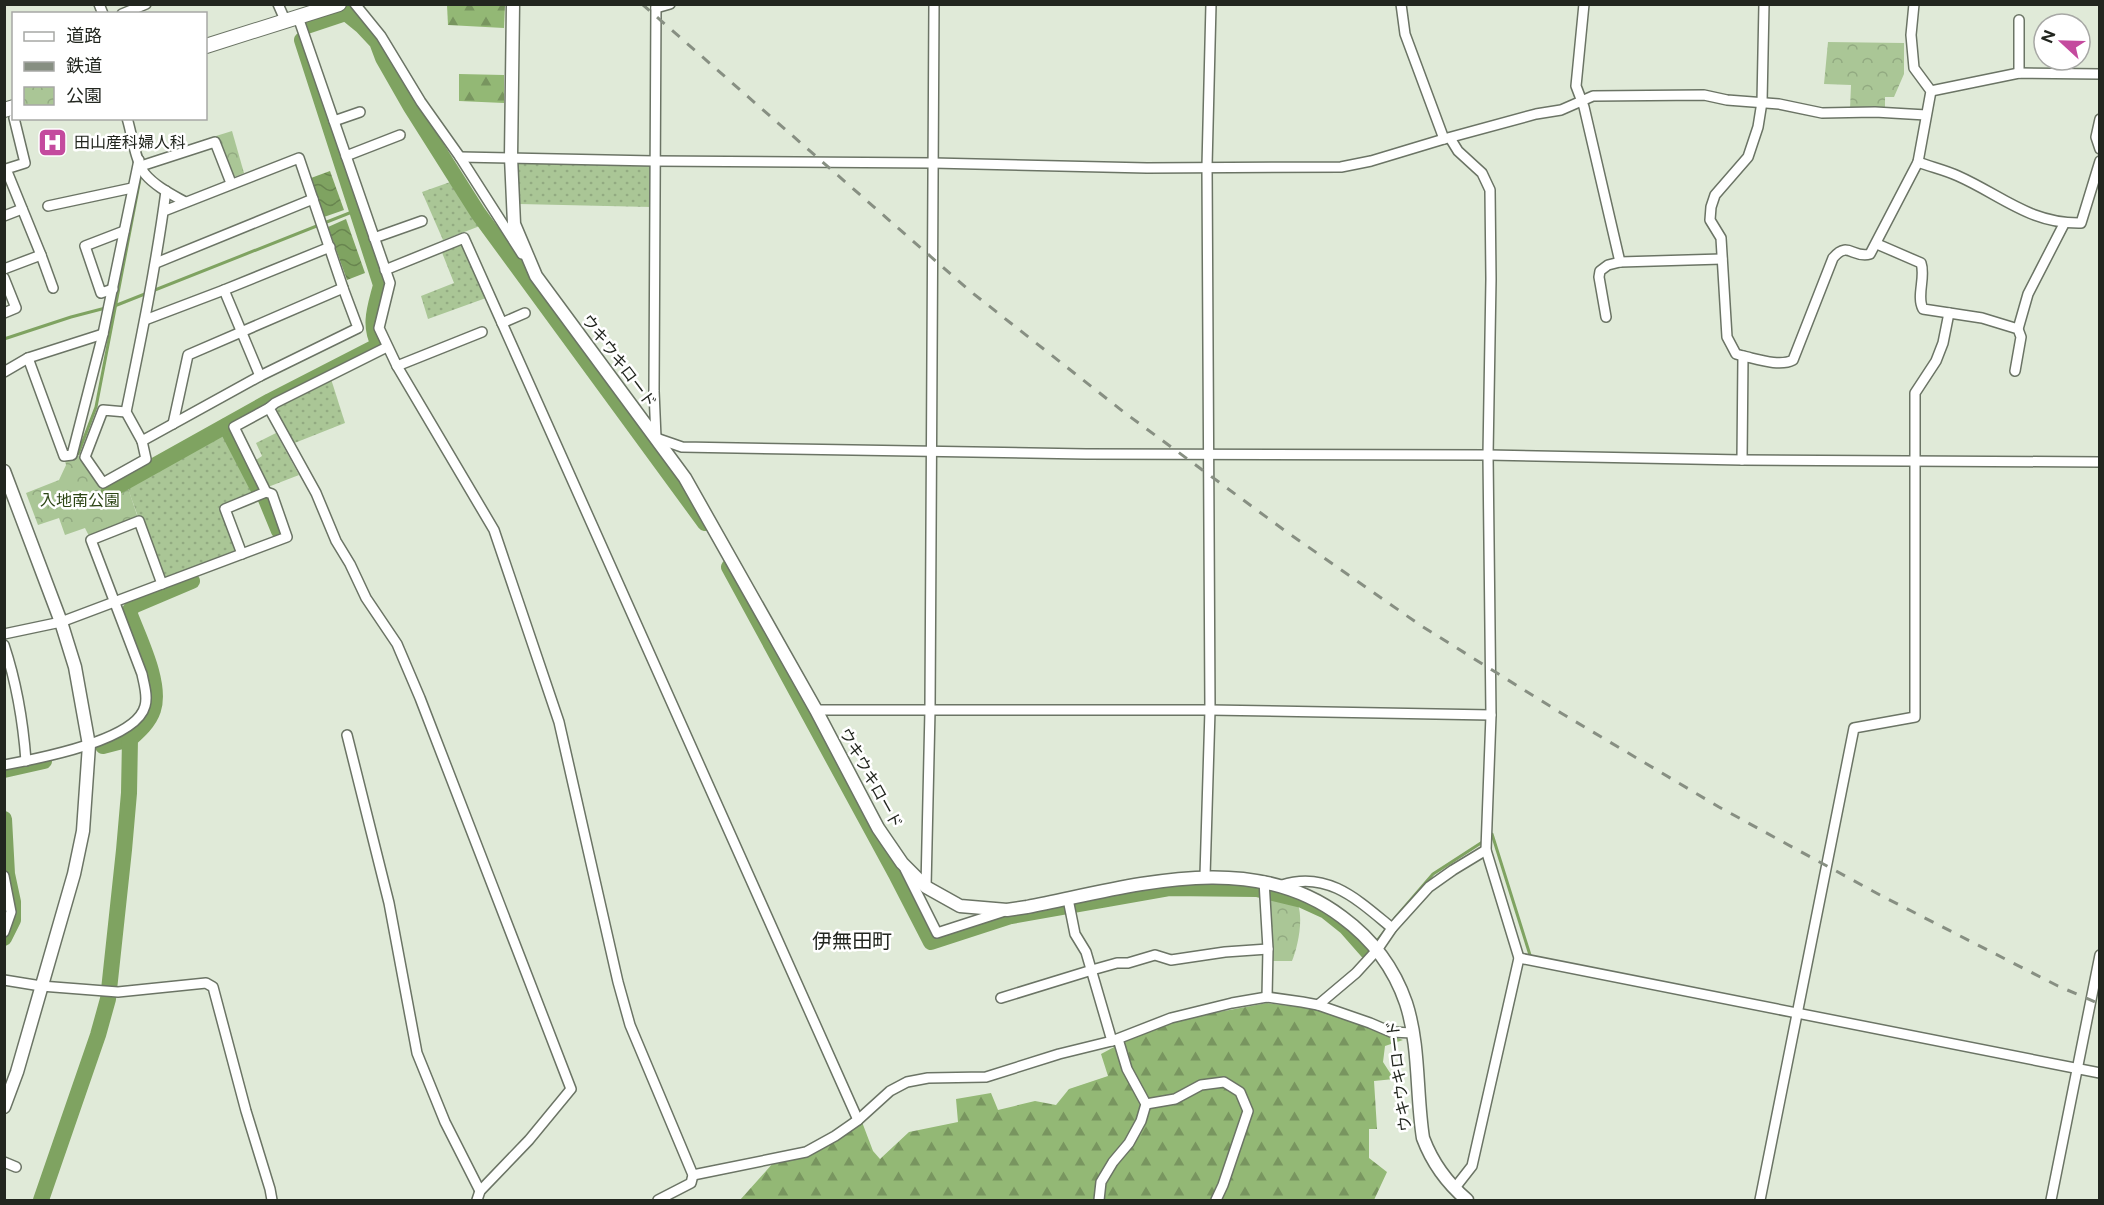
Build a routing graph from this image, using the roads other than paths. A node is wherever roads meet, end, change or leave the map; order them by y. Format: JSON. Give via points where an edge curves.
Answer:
{"nodes":[{"id":1,"x":146,"y":4,"type":"edge"},
{"id":2,"x":278,"y":4,"type":"edge"},
{"id":3,"x":339,"y":4,"type":"edge"},
{"id":4,"x":355,"y":4,"type":"edge"},
{"id":5,"x":513,"y":4,"type":"edge"},
{"id":6,"x":670,"y":4,"type":"edge"},
{"id":7,"x":934,"y":4,"type":"edge"},
{"id":8,"x":1211,"y":4,"type":"edge"},
{"id":9,"x":1401,"y":4,"type":"edge"},
{"id":10,"x":1584,"y":4,"type":"edge"},
{"id":11,"x":1764,"y":4,"type":"edge"},
{"id":12,"x":1914,"y":4,"type":"edge"},
{"id":13,"x":656,"y":6,"type":"edge"},
{"id":14,"x":127,"y":12,"type":"edge"},
{"id":15,"x":291,"y":19,"type":"junction"},
{"id":16,"x":2019,"y":20,"type":"dead end"},
{"id":17,"x":207,"y":46,"type":"edge"},
{"id":18,"x":2019,"y":74,"type":"junction"},
{"id":19,"x":2100,"y":74,"type":"edge"},
{"id":20,"x":1931,"y":91,"type":"junction"},
{"id":21,"x":1581,"y":102,"type":"junction"},
{"id":22,"x":1762,"y":102,"type":"junction"},
{"id":23,"x":360,"y":112,"type":"dead end"},
{"id":24,"x":1926,"y":115,"type":"junction"},
{"id":25,"x":2100,"y":119,"type":"edge"},
{"id":26,"x":13,"y":120,"type":"edge"},
{"id":27,"x":128,"y":120,"type":"edge"},
{"id":28,"x":334,"y":121,"type":"junction"},
{"id":29,"x":400,"y":135,"type":"dead end"},
{"id":30,"x":1447,"y":138,"type":"junction"},
{"id":31,"x":2100,"y":149,"type":"edge"},
{"id":32,"x":346,"y":156,"type":"junction"},
{"id":33,"x":460,"y":157,"type":"junction"},
{"id":34,"x":511,"y":157,"type":"junction"},
{"id":35,"x":654,"y":161,"type":"junction"},
{"id":36,"x":2100,"y":161,"type":"edge"},
{"id":37,"x":1918,"y":162,"type":"junction"},
{"id":38,"x":140,"y":163,"type":"junction"},
{"id":39,"x":933,"y":163,"type":"junction"},
{"id":40,"x":1207,"y":166,"type":"junction"},
{"id":41,"x":231,"y":183,"type":"junction"},
{"id":42,"x":132,"y":188,"type":"junction"},
{"id":43,"x":166,"y":191,"type":"junction"},
{"id":44,"x":313,"y":199,"type":"junction"},
{"id":45,"x":185,"y":202,"type":"junction"},
{"id":46,"x":48,"y":206,"type":"dead end"},
{"id":47,"x":22,"y":209,"type":"junction"},
{"id":48,"x":164,"y":211,"type":"junction"},
{"id":49,"x":4,"y":216,"type":"edge"},
{"id":50,"x":422,"y":221,"type":"dead end"},
{"id":51,"x":2064,"y":224,"type":"junction"},
{"id":52,"x":124,"y":231,"type":"junction"},
{"id":53,"x":374,"y":238,"type":"junction"},
{"id":54,"x":1877,"y":244,"type":"junction"},
{"id":55,"x":330,"y":247,"type":"junction"},
{"id":56,"x":41,"y":255,"type":"junction"},
{"id":57,"x":1722,"y":259,"type":"junction"},
{"id":58,"x":1620,"y":262,"type":"junction"},
{"id":59,"x":156,"y":263,"type":"junction"},
{"id":60,"x":4,"y":269,"type":"edge"},
{"id":61,"x":386,"y":270,"type":"junction"},
{"id":62,"x":536,"y":276,"type":"junction"},
{"id":63,"x":4,"y":278,"type":"edge"},
{"id":64,"x":53,"y":288,"type":"dead end"},
{"id":65,"x":343,"y":288,"type":"junction"},
{"id":66,"x":113,"y":289,"type":"junction"},
{"id":67,"x":224,"y":290,"type":"junction"},
{"id":68,"x":4,"y":313,"type":"edge"},
{"id":69,"x":525,"y":313,"type":"dead end"},
{"id":70,"x":1949,"y":313,"type":"junction"},
{"id":71,"x":1606,"y":317,"type":"dead end"},
{"id":72,"x":145,"y":320,"type":"junction"},
{"id":73,"x":502,"y":323,"type":"junction"},
{"id":74,"x":2018,"y":329,"type":"junction"},
{"id":75,"x":242,"y":332,"type":"junction"},
{"id":76,"x":482,"y":333,"type":"dead end"},
{"id":77,"x":103,"y":334,"type":"junction"},
{"id":78,"x":387,"y":347,"type":"junction"},
{"id":79,"x":1743,"y":356,"type":"junction"},
{"id":80,"x":28,"y":358,"type":"junction"},
{"id":81,"x":397,"y":366,"type":"junction"},
{"id":82,"x":2015,"y":371,"type":"dead end"},
{"id":83,"x":4,"y":372,"type":"edge"},
{"id":84,"x":260,"y":376,"type":"junction"},
{"id":85,"x":269,"y":408,"type":"junction"},
{"id":86,"x":126,"y":412,"type":"junction"},
{"id":87,"x":173,"y":424,"type":"junction"},
{"id":88,"x":656,"y":438,"type":"junction"},
{"id":89,"x":142,"y":441,"type":"junction"},
{"id":90,"x":931,"y":451,"type":"junction"},
{"id":91,"x":1210,"y":455,"type":"junction"},
{"id":92,"x":1488,"y":455,"type":"junction"},
{"id":93,"x":1742,"y":460,"type":"junction"},
{"id":94,"x":1915,"y":461,"type":"junction"},
{"id":95,"x":2100,"y":462,"type":"edge"},
{"id":96,"x":4,"y":471,"type":"edge"},
{"id":97,"x":266,"y":492,"type":"junction"},
{"id":98,"x":242,"y":554,"type":"junction"},
{"id":99,"x":162,"y":584,"type":"junction"},
{"id":100,"x":116,"y":602,"type":"junction"},
{"id":101,"x":62,"y":622,"type":"junction"},
{"id":102,"x":4,"y":634,"type":"edge"},
{"id":103,"x":4,"y":645,"type":"edge"},
{"id":104,"x":816,"y":710,"type":"junction"},
{"id":105,"x":930,"y":710,"type":"junction"},
{"id":106,"x":1210,"y":710,"type":"junction"},
{"id":107,"x":1491,"y":715,"type":"junction"},
{"id":108,"x":347,"y":735,"type":"dead end"},
{"id":109,"x":88,"y":745,"type":"junction"},
{"id":110,"x":26,"y":761,"type":"junction"},
{"id":111,"x":4,"y":765,"type":"edge"},
{"id":112,"x":1486,"y":850,"type":"junction"},
{"id":113,"x":902,"y":863,"type":"junction"},
{"id":114,"x":4,"y":876,"type":"edge"},
{"id":115,"x":1206,"y":876,"type":"junction"},
{"id":116,"x":1264,"y":881,"type":"junction"},
{"id":117,"x":1282,"y":885,"type":"junction"},
{"id":118,"x":926,"y":887,"type":"junction"},
{"id":119,"x":1068,"y":899,"type":"junction"},
{"id":120,"x":1007,"y":910,"type":"junction"},
{"id":121,"x":1392,"y":928,"type":"junction"},
{"id":122,"x":4,"y":932,"type":"edge"},
{"id":123,"x":1269,"y":949,"type":"junction"},
{"id":124,"x":1377,"y":950,"type":"junction"},
{"id":125,"x":2100,"y":955,"type":"edge"},
{"id":126,"x":1519,"y":958,"type":"junction"},
{"id":127,"x":1092,"y":970,"type":"junction"},
{"id":128,"x":4,"y":980,"type":"edge"},
{"id":129,"x":41,"y":986,"type":"junction"},
{"id":130,"x":1001,"y":998,"type":"dead end"},
{"id":131,"x":1267,"y":998,"type":"junction"},
{"id":132,"x":1318,"y":1005,"type":"junction"},
{"id":133,"x":1797,"y":1012,"type":"junction"},
{"id":134,"x":1413,"y":1033,"type":"junction"},
{"id":135,"x":1115,"y":1040,"type":"junction"},
{"id":136,"x":2077,"y":1068,"type":"junction"},
{"id":137,"x":2100,"y":1073,"type":"edge"},
{"id":138,"x":1146,"y":1104,"type":"junction"},
{"id":139,"x":4,"y":1107,"type":"edge"},
{"id":140,"x":858,"y":1120,"type":"junction"},
{"id":141,"x":4,"y":1162,"type":"edge"},
{"id":142,"x":16,"y":1167,"type":"dead end"},
{"id":143,"x":693,"y":1175,"type":"junction"},
{"id":144,"x":1454,"y":1189,"type":"junction"},
{"id":145,"x":478,"y":1196,"type":"edge"},
{"id":146,"x":272,"y":1200,"type":"edge"},
{"id":147,"x":658,"y":1200,"type":"edge"},
{"id":148,"x":1099,"y":1200,"type":"edge"},
{"id":149,"x":1216,"y":1200,"type":"edge"},
{"id":150,"x":1467,"y":1200,"type":"edge"},
{"id":151,"x":1760,"y":1200,"type":"edge"},
{"id":152,"x":2051,"y":1200,"type":"edge"}],
"edges":[{"from":1,"to":14,"type":"street"},
{"from":2,"to":15,"type":"street"},
{"from":3,"to":15,"type":"main road"},
{"from":4,"to":33,"type":"street","via":[[381,36]]},
{"from":5,"to":34,"type":"street","name":"ウキウキロード"},
{"from":6,"to":13,"type":"street"},
{"from":7,"to":39,"type":"street"},
{"from":8,"to":40,"type":"street"},
{"from":9,"to":30,"type":"street","via":[[1405,34]]},
{"from":10,"to":21,"type":"street","via":[[1576,86]]},
{"from":11,"to":22,"type":"street"},
{"from":12,"to":20,"type":"street","via":[[1914,69]]},
{"from":13,"to":35,"type":"street"},
{"from":15,"to":17,"type":"main road"},
{"from":15,"to":28,"type":"street"},
{"from":16,"to":18,"type":"street"},
{"from":18,"to":19,"type":"street"},
{"from":18,"to":20,"type":"street"},
{"from":20,"to":24,"type":"street"},
{"from":21,"to":22,"type":"street","via":[[1593,96],[1688,95]]},
{"from":21,"to":30,"type":"street"},
{"from":21,"to":58,"type":"street"},
{"from":22,"to":24,"type":"street","via":[[1822,113]]},
{"from":22,"to":57,"type":"street","via":[[1748,156],[1715,195],[1711,207],[1710,220],[1721,238]]},
{"from":23,"to":28,"type":"street"},
{"from":24,"to":37,"type":"street"},
{"from":25,"to":31,"type":"street","via":[[2096,137]]},
{"from":26,"to":47,"type":"street","via":[[25,163],[6,169]]},
{"from":27,"to":38,"type":"street"},
{"from":28,"to":32,"type":"street"},
{"from":29,"to":32,"type":"street"},
{"from":30,"to":40,"type":"street","via":[[1341,167]]},
{"from":30,"to":92,"type":"street","via":[[1482,173],[1490,190]]},
{"from":32,"to":53,"type":"street"},
{"from":33,"to":34,"type":"street"},
{"from":33,"to":62,"type":"street"},
{"from":34,"to":35,"type":"street"},
{"from":34,"to":62,"type":"street","name":"ウキウキロード","via":[[514,224]]},
{"from":35,"to":39,"type":"street"},
{"from":35,"to":88,"type":"street"},
{"from":36,"to":51,"type":"street","via":[[2081,223]]},
{"from":37,"to":51,"type":"street","via":[[1957,176],[2030,215]]},
{"from":37,"to":54,"type":"street"},
{"from":38,"to":41,"type":"street","via":[[215,142]]},
{"from":38,"to":42,"type":"street"},
{"from":38,"to":43,"type":"street","via":[[145,173]]},
{"from":39,"to":40,"type":"street"},
{"from":39,"to":90,"type":"street"},
{"from":40,"to":91,"type":"street"},
{"from":41,"to":44,"type":"street","via":[[299,158]]},
{"from":41,"to":45,"type":"street"},
{"from":42,"to":46,"type":"street"},
{"from":42,"to":52,"type":"street"},
{"from":43,"to":45,"type":"street"},
{"from":43,"to":48,"type":"street"},
{"from":44,"to":55,"type":"street"},
{"from":44,"to":59,"type":"street"},
{"from":45,"to":48,"type":"street"},
{"from":47,"to":49,"type":"street"},
{"from":47,"to":56,"type":"street"},
{"from":48,"to":59,"type":"street"},
{"from":50,"to":53,"type":"street"},
{"from":51,"to":74,"type":"street","via":[[2028,294]]},
{"from":52,"to":66,"type":"street"},
{"from":52,"to":66,"type":"street","via":[[85,246],[101,293]]},
{"from":53,"to":61,"type":"street"},
{"from":54,"to":70,"type":"street","via":[[1921,263],[1921,307]]},
{"from":54,"to":79,"type":"street","via":[[1870,254],[1846,249],[1833,258],[1793,360],[1780,362]]},
{"from":55,"to":65,"type":"street"},
{"from":55,"to":67,"type":"street"},
{"from":56,"to":60,"type":"street"},
{"from":56,"to":64,"type":"street"},
{"from":57,"to":58,"type":"street"},
{"from":57,"to":79,"type":"street","via":[[1727,337],[1736,354]]},
{"from":58,"to":71,"type":"street","via":[[1600,271]]},
{"from":59,"to":72,"type":"street"},
{"from":61,"to":73,"type":"street","via":[[464,238]]},
{"from":61,"to":78,"type":"street","via":[[390,283],[379,328]]},
{"from":62,"to":88,"type":"street","name":"ウキウキロード"},
{"from":63,"to":68,"type":"street","via":[[16,308]]},
{"from":65,"to":75,"type":"street"},
{"from":65,"to":84,"type":"street","via":[[358,328]]},
{"from":66,"to":77,"type":"street"},
{"from":67,"to":72,"type":"street"},
{"from":67,"to":75,"type":"street"},
{"from":69,"to":73,"type":"street"},
{"from":70,"to":74,"type":"street"},
{"from":70,"to":94,"type":"street","via":[[1936,361],[1915,393]]},
{"from":72,"to":86,"type":"street"},
{"from":73,"to":140,"type":"street"},
{"from":74,"to":82,"type":"street","via":[[2021,337]]},
{"from":75,"to":84,"type":"street"},
{"from":75,"to":87,"type":"street","via":[[188,355]]},
{"from":76,"to":81,"type":"street"},
{"from":77,"to":80,"type":"street"},
{"from":77,"to":80,"type":"street","via":[[72,455],[64,456]]},
{"from":78,"to":81,"type":"street"},
{"from":78,"to":85,"type":"street"},
{"from":79,"to":93,"type":"street"},
{"from":80,"to":83,"type":"street"},
{"from":81,"to":143,"type":"street","via":[[494,530],[559,722],[630,1025]]},
{"from":84,"to":87,"type":"street"},
{"from":85,"to":97,"type":"street","via":[[234,427]]},
{"from":85,"to":145,"type":"street","via":[[316,493],[336,542],[366,598],[397,644],[571,1089]]},
{"from":86,"to":89,"type":"street"},
{"from":86,"to":89,"type":"street","via":[[103,411],[85,457],[103,483],[146,459]]},
{"from":87,"to":89,"type":"street"},
{"from":88,"to":90,"type":"street","via":[[682,447]]},
{"from":88,"to":104,"type":"street","name":"ウキウキロード","via":[[685,478]]},
{"from":90,"to":91,"type":"street"},
{"from":90,"to":105,"type":"street"},
{"from":91,"to":92,"type":"street"},
{"from":91,"to":106,"type":"street"},
{"from":92,"to":93,"type":"street"},
{"from":92,"to":107,"type":"street"},
{"from":93,"to":94,"type":"street"},
{"from":94,"to":95,"type":"street"},
{"from":94,"to":133,"type":"street","via":[[1915,717],[1854,728]]},
{"from":96,"to":101,"type":"street"},
{"from":97,"to":98,"type":"street","via":[[225,508]]},
{"from":97,"to":98,"type":"street","via":[[272,494],[288,537]]},
{"from":98,"to":99,"type":"street"},
{"from":99,"to":100,"type":"street"},
{"from":99,"to":100,"type":"street","via":[[139,522],[91,540]]},
{"from":100,"to":101,"type":"street"},
{"from":100,"to":109,"type":"street","via":[[142,674],[145,707],[138,719],[118,733]]},
{"from":101,"to":102,"type":"street"},
{"from":101,"to":109,"type":"street","via":[[75,667]]},
{"from":103,"to":110,"type":"street","via":[[15,680]]},
{"from":104,"to":105,"type":"street"},
{"from":104,"to":113,"type":"street","name":"ウキウキロード","via":[[878,828]]},
{"from":105,"to":106,"type":"street"},
{"from":105,"to":118,"type":"street"},
{"from":106,"to":107,"type":"street"},
{"from":106,"to":115,"type":"street"},
{"from":107,"to":112,"type":"street"},
{"from":108,"to":145,"type":"street","via":[[389,903],[417,1053]]},
{"from":109,"to":110,"type":"street"},
{"from":109,"to":129,"type":"street","via":[[83,831]]},
{"from":110,"to":111,"type":"street"},
{"from":112,"to":121,"type":"street","via":[[1429,887]]},
{"from":112,"to":126,"type":"street"},
{"from":113,"to":118,"type":"street","name":"ウキウキロード"},
{"from":113,"to":120,"type":"street","via":[[937,933]]},
{"from":114,"to":122,"type":"street","via":[[11,912]]},
{"from":115,"to":116,"type":"street","name":"ウキウキロード"},
{"from":115,"to":119,"type":"street","name":"ウキウキロード"},
{"from":116,"to":117,"type":"street","name":"ウキウキロード"},
{"from":116,"to":123,"type":"street"},
{"from":117,"to":121,"type":"street","via":[[1316,880],[1360,902]]},
{"from":117,"to":124,"type":"street","name":"ウキウキロード","via":[[1333,910]]},
{"from":118,"to":120,"type":"street","name":"ウキウキロード","via":[[960,906]]},
{"from":119,"to":120,"type":"street","name":"ウキウキロード"},
{"from":119,"to":127,"type":"street","via":[[1075,934]]},
{"from":121,"to":124,"type":"street"},
{"from":123,"to":127,"type":"street","via":[[1171,960],[1155,955]]},
{"from":123,"to":131,"type":"street"},
{"from":124,"to":132,"type":"street","via":[[1356,974]]},
{"from":124,"to":134,"type":"street","name":"ウキウキロード","via":[[1394,973]]},
{"from":125,"to":136,"type":"street"},
{"from":126,"to":133,"type":"street"},
{"from":126,"to":144,"type":"street","via":[[1472,1166]]},
{"from":127,"to":130,"type":"street"},
{"from":127,"to":135,"type":"street"},
{"from":128,"to":129,"type":"street"},
{"from":129,"to":139,"type":"street"},
{"from":129,"to":146,"type":"street","via":[[118,992],[206,983],[213,987]]},
{"from":131,"to":132,"type":"street"},
{"from":131,"to":135,"type":"street","via":[[1171,1018]]},
{"from":132,"to":134,"type":"street","via":[[1391,1032]]},
{"from":133,"to":136,"type":"street"},
{"from":133,"to":151,"type":"street"},
{"from":134,"to":144,"type":"street","name":"ウキウキロード","via":[[1423,1138],[1428,1153]]},
{"from":135,"to":138,"type":"street"},
{"from":135,"to":140,"type":"street","via":[[986,1077],[907,1082],[890,1091]]},
{"from":136,"to":137,"type":"street"},
{"from":136,"to":152,"type":"street"},
{"from":138,"to":148,"type":"street","via":[[1129,1143],[1101,1182]]},
{"from":138,"to":149,"type":"street","via":[[1175,1099],[1201,1085],[1224,1082],[1240,1092],[1248,1111]]},
{"from":140,"to":143,"type":"street","via":[[806,1152]]},
{"from":141,"to":142,"type":"street"},
{"from":143,"to":147,"type":"street","via":[[691,1183]]},
{"from":144,"to":150,"type":"street","name":"ウキウキロード"}]}
